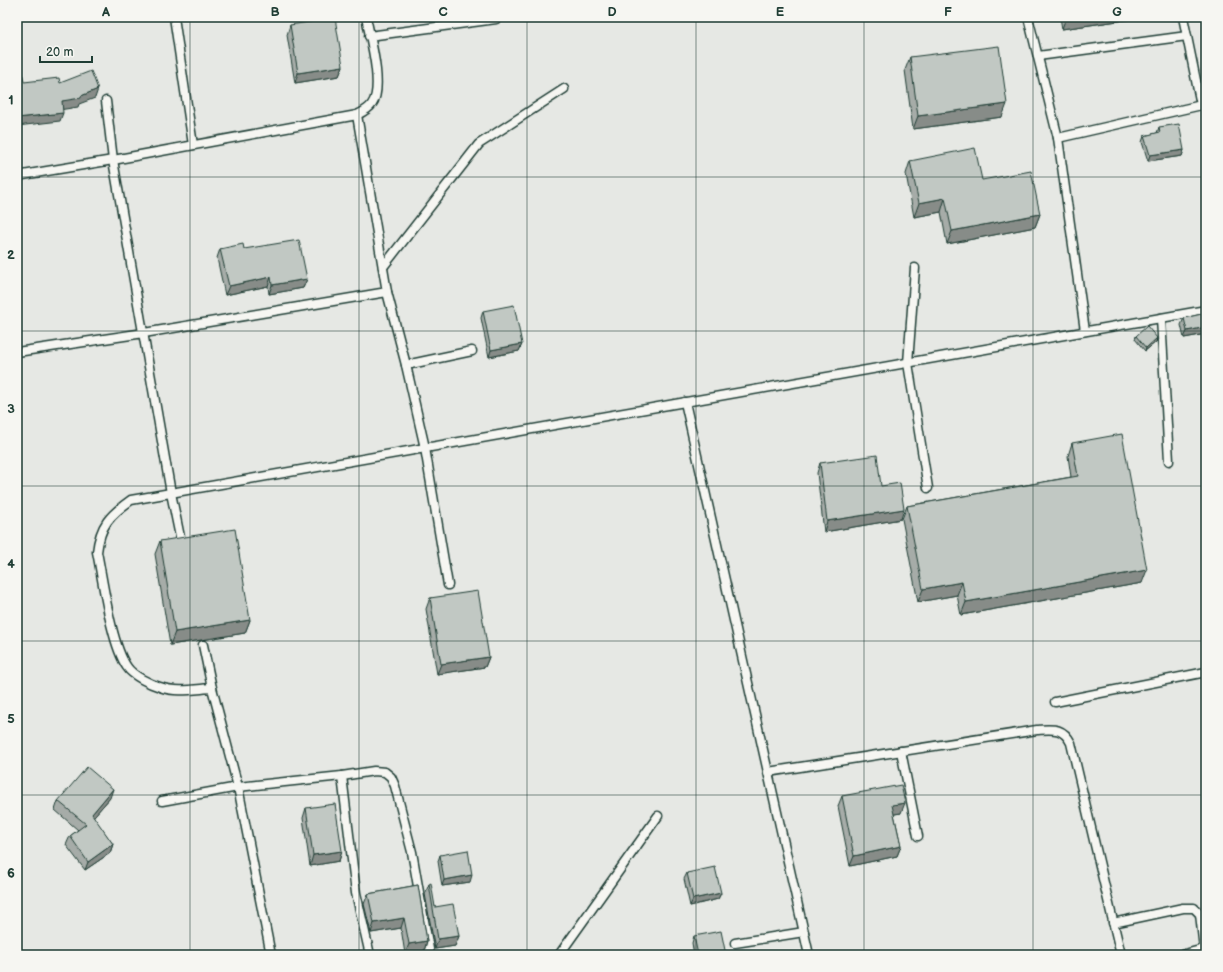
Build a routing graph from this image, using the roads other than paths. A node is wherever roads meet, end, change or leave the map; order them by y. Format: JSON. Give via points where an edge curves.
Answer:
{"nodes":[{"id":1,"x":174,"y":17,"type":"edge"},
{"id":2,"x":366,"y":17,"type":"edge"},
{"id":3,"x":496,"y":17,"type":"edge"},
{"id":4,"x":1028,"y":17,"type":"edge"},
{"id":5,"x":1183,"y":17,"type":"edge"},
{"id":6,"x":369,"y":36,"type":"junction"},
{"id":7,"x":1187,"y":36,"type":"junction"},
{"id":8,"x":1038,"y":56,"type":"junction"},
{"id":9,"x":564,"y":89,"type":"dead end"},
{"id":10,"x":106,"y":101,"type":"dead end"},
{"id":11,"x":1204,"y":105,"type":"edge"},
{"id":12,"x":357,"y":115,"type":"junction"},
{"id":13,"x":1058,"y":138,"type":"junction"},
{"id":14,"x":193,"y":145,"type":"junction"},
{"id":15,"x":113,"y":160,"type":"junction"},
{"id":16,"x":17,"y":176,"type":"edge"},
{"id":17,"x":383,"y":267,"type":"junction"},
{"id":18,"x":915,"y":268,"type":"dead end"},
{"id":19,"x":387,"y":292,"type":"junction"},
{"id":20,"x":1206,"y":310,"type":"edge"},
{"id":21,"x":1161,"y":318,"type":"junction"},
{"id":22,"x":1085,"y":332,"type":"junction"},
{"id":23,"x":144,"y":333,"type":"junction"},
{"id":24,"x":472,"y":351,"type":"dead end"},
{"id":25,"x":17,"y":352,"type":"edge"},
{"id":26,"x":908,"y":362,"type":"junction"},
{"id":27,"x":406,"y":365,"type":"junction"},
{"id":28,"x":686,"y":402,"type":"junction"},
{"id":29,"x":425,"y":448,"type":"junction"},
{"id":30,"x":1169,"y":461,"type":"dead end"},
{"id":31,"x":928,"y":488,"type":"dead end"},
{"id":32,"x":171,"y":493,"type":"junction"},
{"id":33,"x":180,"y":537,"type":"edge"},
{"id":34,"x":448,"y":585,"type":"dead end"},
{"id":35,"x":203,"y":646,"type":"dead end"},
{"id":36,"x":1206,"y":672,"type":"edge"},
{"id":37,"x":212,"y":688,"type":"junction"},
{"id":38,"x":1055,"y":702,"type":"dead end"},
{"id":39,"x":901,"y":751,"type":"junction"},
{"id":40,"x":768,"y":772,"type":"junction"},
{"id":41,"x":342,"y":776,"type":"junction"},
{"id":42,"x":238,"y":787,"type":"junction"},
{"id":43,"x":162,"y":801,"type":"dead end"},
{"id":44,"x":658,"y":816,"type":"dead end"},
{"id":45,"x":918,"y":836,"type":"dead end"},
{"id":46,"x":1113,"y":923,"type":"junction"},
{"id":47,"x":804,"y":932,"type":"junction"},
{"id":48,"x":735,"y":943,"type":"dead end"},
{"id":49,"x":1205,"y":952,"type":"edge"},
{"id":50,"x":271,"y":955,"type":"edge"},
{"id":51,"x":370,"y":955,"type":"edge"},
{"id":52,"x":430,"y":955,"type":"edge"},
{"id":53,"x":559,"y":955,"type":"edge"},
{"id":54,"x":809,"y":955,"type":"edge"},
{"id":55,"x":1120,"y":955,"type":"edge"},
{"id":56,"x":1181,"y":955,"type":"edge"}],
"edges":[{"from":1,"to":14,"type":"lane"},
{"from":2,"to":6,"type":"lane"},
{"from":3,"to":6,"type":"lane"},
{"from":4,"to":8,"type":"lane"},
{"from":5,"to":7,"type":"lane"},
{"from":6,"to":12,"type":"lane","via":[[377,84],[376,96],[367,110]]},
{"from":7,"to":8,"type":"lane"},
{"from":7,"to":11,"type":"lane"},
{"from":8,"to":13,"type":"lane"},
{"from":9,"to":17,"type":"lane","via":[[479,144]]},
{"from":10,"to":15,"type":"lane"},
{"from":11,"to":13,"type":"lane"},
{"from":12,"to":14,"type":"lane"},
{"from":12,"to":17,"type":"lane"},
{"from":13,"to":22,"type":"lane"},
{"from":14,"to":15,"type":"lane"},
{"from":15,"to":16,"type":"lane"},
{"from":15,"to":23,"type":"lane"},
{"from":17,"to":19,"type":"lane"},
{"from":18,"to":26,"type":"lane"},
{"from":19,"to":23,"type":"lane"},
{"from":19,"to":27,"type":"lane"},
{"from":20,"to":21,"type":"lane"},
{"from":21,"to":22,"type":"lane"},
{"from":21,"to":30,"type":"lane"},
{"from":22,"to":26,"type":"lane"},
{"from":23,"to":25,"type":"lane"},
{"from":23,"to":32,"type":"lane"},
{"from":24,"to":27,"type":"lane"},
{"from":26,"to":28,"type":"lane"},
{"from":26,"to":31,"type":"lane"},
{"from":27,"to":29,"type":"lane"},
{"from":28,"to":29,"type":"lane"},
{"from":28,"to":40,"type":"lane"},
{"from":29,"to":32,"type":"lane"},
{"from":29,"to":34,"type":"lane"},
{"from":32,"to":33,"type":"lane"},
{"from":32,"to":37,"type":"lane","via":[[131,500],[107,521],[99,536],[98,552],[117,646],[127,668],[161,688]]},
{"from":35,"to":37,"type":"lane"},
{"from":36,"to":38,"type":"lane"},
{"from":37,"to":42,"type":"lane"},
{"from":39,"to":40,"type":"lane"},
{"from":39,"to":45,"type":"lane"},
{"from":39,"to":46,"type":"lane","via":[[1037,730],[1062,731],[1071,743]]},
{"from":40,"to":47,"type":"lane"},
{"from":41,"to":42,"type":"lane"},
{"from":41,"to":51,"type":"lane","via":[[356,893]]},
{"from":41,"to":52,"type":"lane","via":[[374,771],[385,772],[392,777],[412,852]]},
{"from":42,"to":43,"type":"lane"},
{"from":42,"to":50,"type":"lane"},
{"from":44,"to":53,"type":"lane"},
{"from":46,"to":49,"type":"lane","via":[[1183,908],[1194,908],[1200,914]]},
{"from":46,"to":55,"type":"lane"},
{"from":47,"to":48,"type":"lane"},
{"from":47,"to":54,"type":"lane"},
{"from":49,"to":56,"type":"lane"}]}
